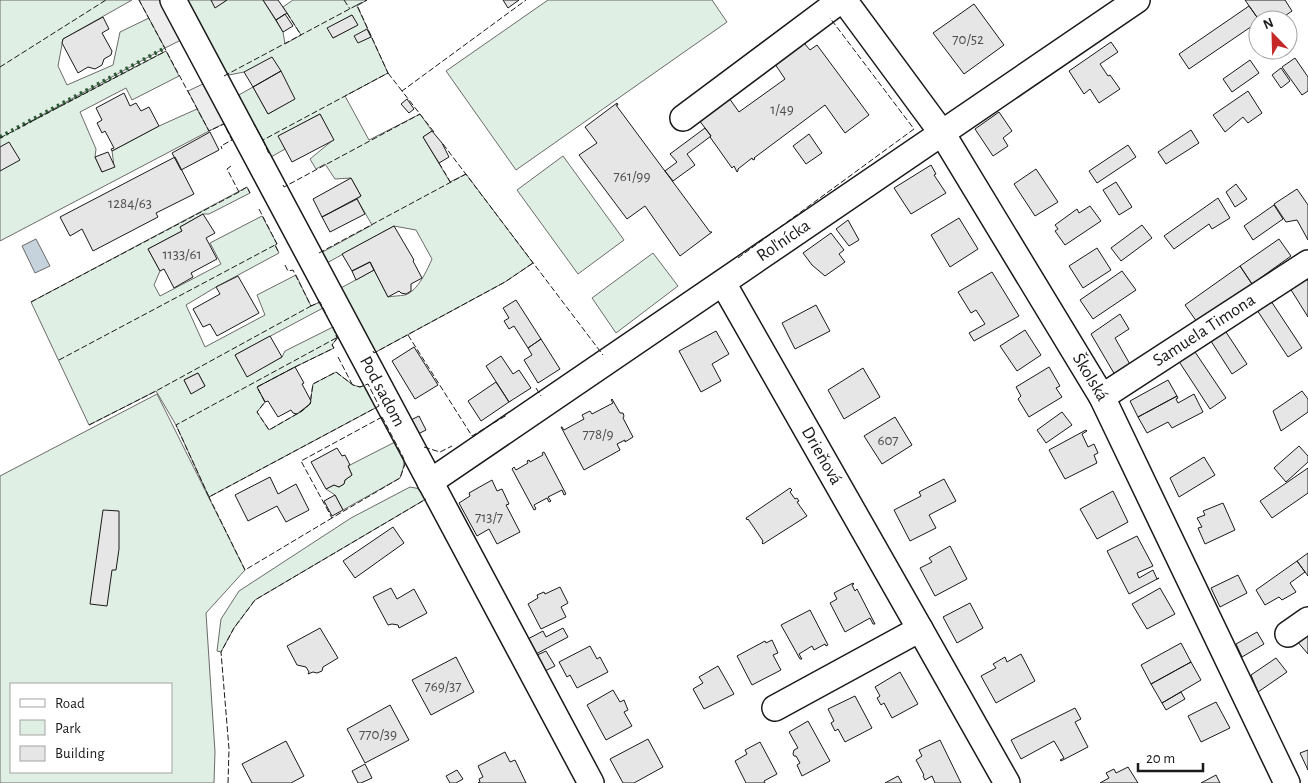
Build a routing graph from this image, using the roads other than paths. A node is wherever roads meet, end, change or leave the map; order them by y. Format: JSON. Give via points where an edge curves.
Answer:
{"nodes":[{"id":1,"x":173,"y":0,"type":"edge"},
{"id":2,"x":843,"y":0,"type":"edge"},
{"id":3,"x":1137,"y":0,"type":"edge"},
{"id":4,"x":683,"y":118,"type":"dead end"},
{"id":5,"x":942,"y":133,"type":"junction"},
{"id":6,"x":1308,"y":263,"type":"edge"},
{"id":7,"x":724,"y":283,"type":"junction"},
{"id":8,"x":1102,"y":397,"type":"junction"},
{"id":9,"x":430,"y":482,"type":"junction"},
{"id":10,"x":920,"y":629,"type":"junction"},
{"id":11,"x":775,"y":708,"type":"dead end"},
{"id":12,"x":591,"y":783,"type":"edge"},
{"id":13,"x":1007,"y":783,"type":"edge"},
{"id":14,"x":1287,"y":783,"type":"edge"}],
"edges":[{"from":1,"to":9,"type":"street","name":"Pod sadom"},
{"from":2,"to":4,"type":"street"},
{"from":2,"to":5,"type":"street","name":"Školská"},
{"from":3,"to":5,"type":"street","name":"Roľnícka"},
{"from":5,"to":7,"type":"street","name":"Roľnícka"},
{"from":5,"to":8,"type":"street","name":"Školská"},
{"from":6,"to":8,"type":"street","name":"Samuela Timona"},
{"from":7,"to":9,"type":"street","name":"Roľnícka"},
{"from":7,"to":10,"type":"street","name":"Drieňová"},
{"from":8,"to":14,"type":"street","name":"Školská"},
{"from":9,"to":12,"type":"street","name":"Pod sadom"},
{"from":10,"to":11,"type":"street"},
{"from":10,"to":13,"type":"street","name":"Drieňová"}]}
